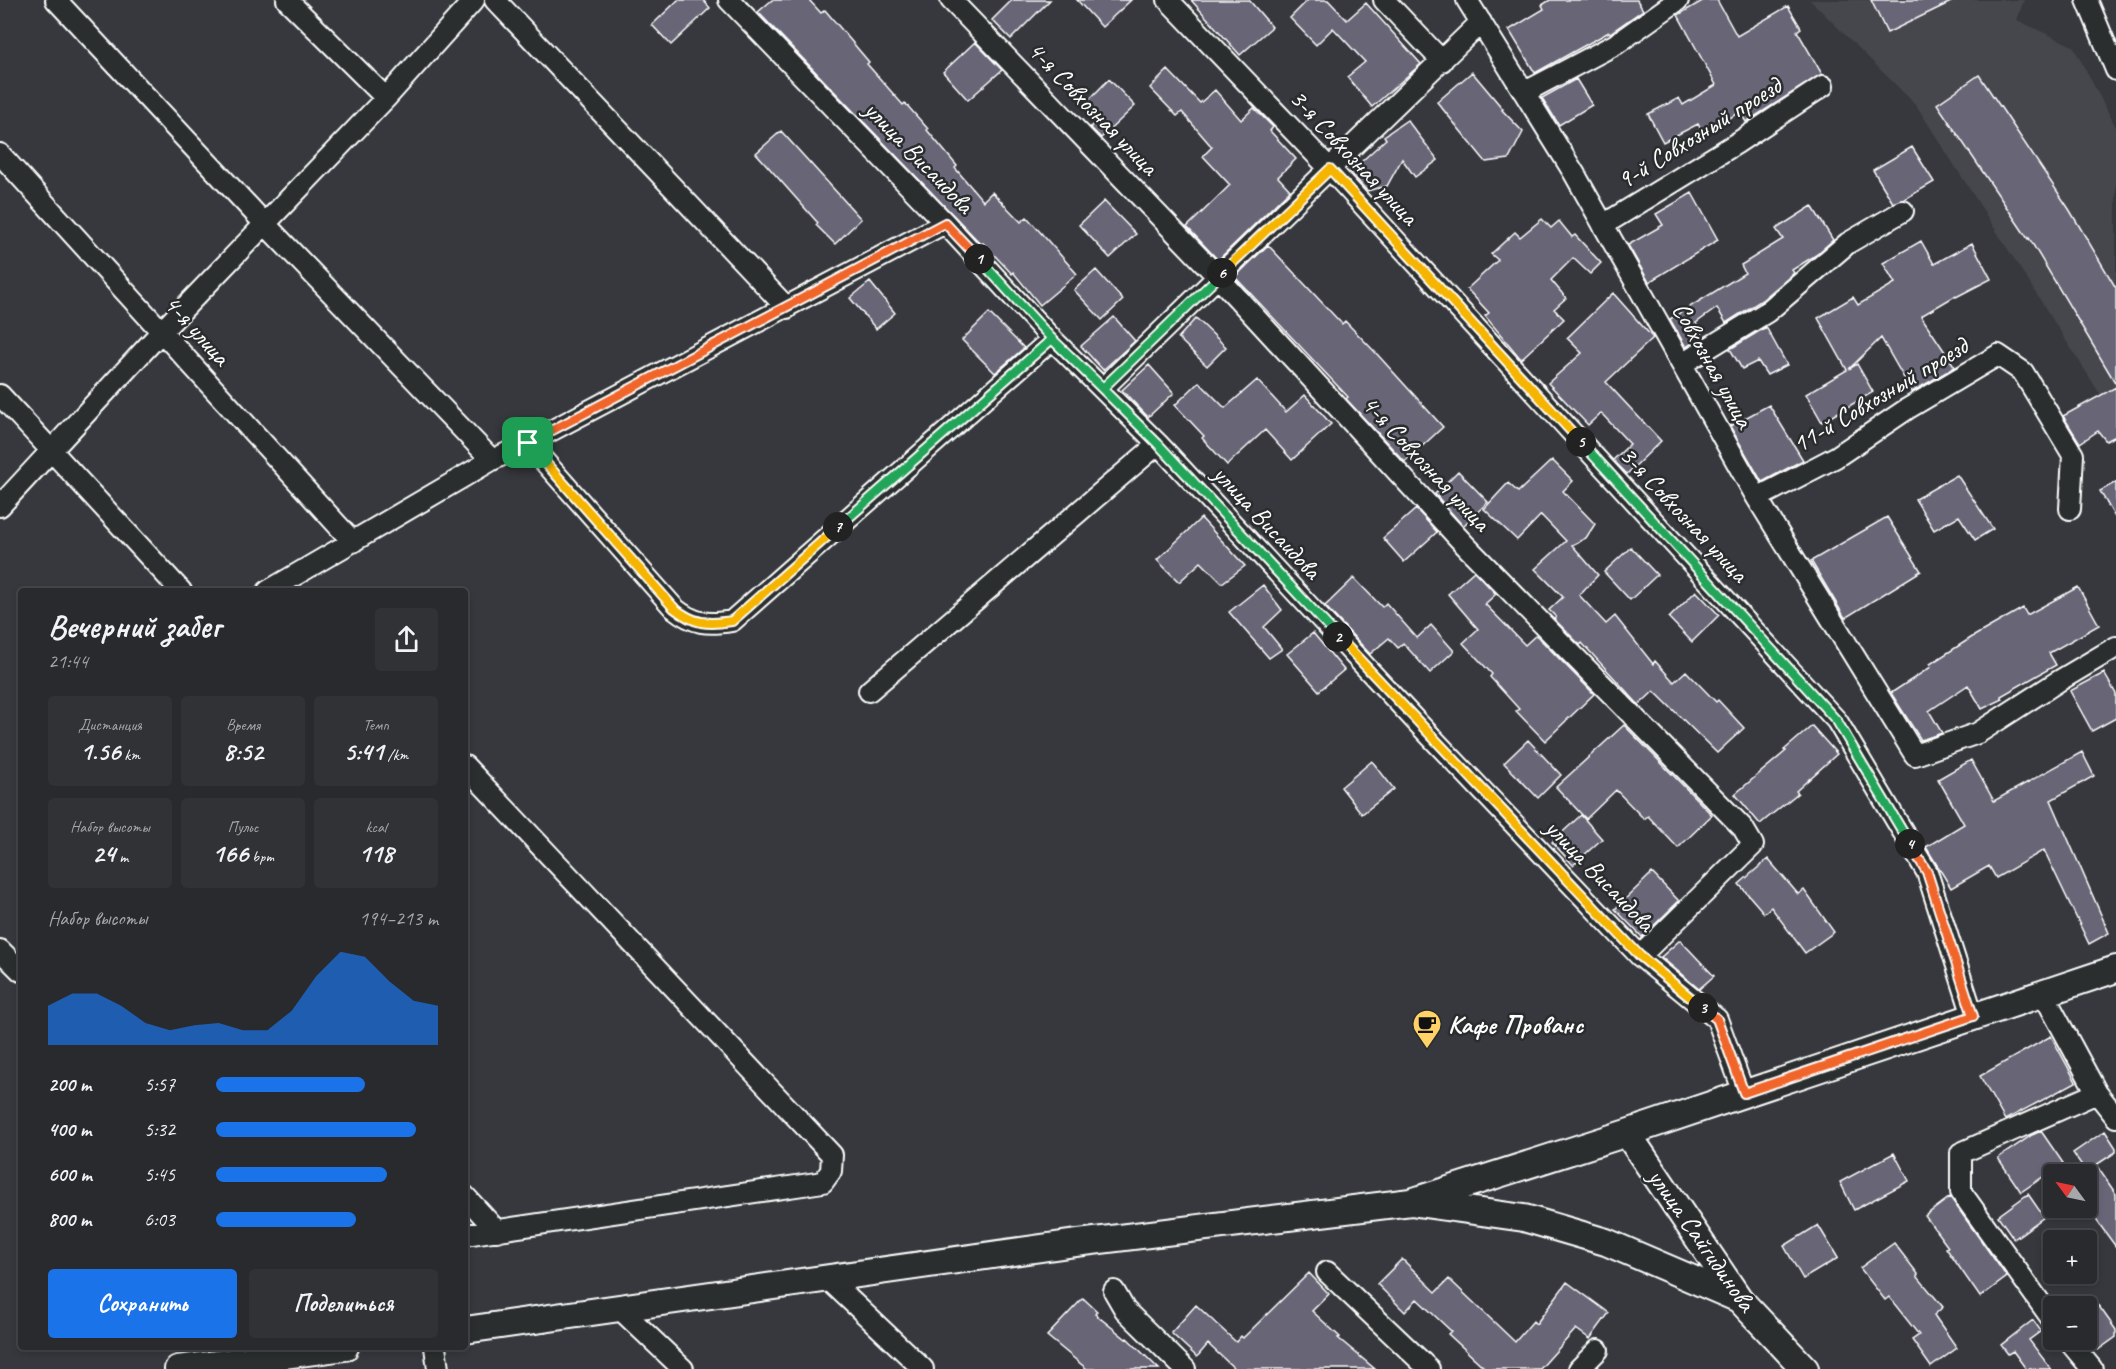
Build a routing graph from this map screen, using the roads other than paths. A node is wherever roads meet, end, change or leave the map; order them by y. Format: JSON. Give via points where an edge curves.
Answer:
{"nodes":[{"id":1,"x":56,"y":0,"type":"edge"},
{"id":2,"x":287,"y":0,"type":"edge"},
{"id":3,"x":474,"y":0,"type":"edge"},
{"id":4,"x":495,"y":0,"type":"edge"},
{"id":5,"x":729,"y":0,"type":"edge"},
{"id":6,"x":951,"y":0,"type":"edge"},
{"id":7,"x":1168,"y":0,"type":"edge"},
{"id":8,"x":1384,"y":0,"type":"edge"},
{"id":9,"x":1467,"y":0,"type":"edge"},
{"id":10,"x":1678,"y":0,"type":"edge"},
{"id":11,"x":2087,"y":0,"type":"edge"},
{"id":12,"x":1481,"y":22,"type":"junction"},
{"id":13,"x":1442,"y":61,"type":"junction"},
{"id":14,"x":2116,"y":70,"type":"edge"},
{"id":15,"x":1822,"y":86,"type":"dead end"},
{"id":16,"x":1525,"y":92,"type":"junction"},
{"id":17,"x":386,"y":98,"type":"junction"},
{"id":18,"x":0,"y":154,"type":"edge"},
{"id":19,"x":1330,"y":169,"type":"junction"},
{"id":20,"x":1903,"y":211,"type":"dead end"},
{"id":21,"x":945,"y":223,"type":"junction"},
{"id":22,"x":265,"y":224,"type":"junction"},
{"id":23,"x":1603,"y":225,"type":"junction"},
{"id":24,"x":1218,"y":277,"type":"junction"},
{"id":25,"x":787,"y":308,"type":"junction"},
{"id":26,"x":162,"y":331,"type":"junction"},
{"id":27,"x":1052,"y":339,"type":"junction"},
{"id":28,"x":1682,"y":364,"type":"junction"},
{"id":29,"x":1103,"y":388,"type":"junction"},
{"id":30,"x":0,"y":395,"type":"edge"},
{"id":31,"x":528,"y":443,"type":"junction"},
{"id":32,"x":1158,"y":444,"type":"junction"},
{"id":33,"x":52,"y":452,"type":"junction"},
{"id":34,"x":492,"y":460,"type":"junction"},
{"id":35,"x":1757,"y":498,"type":"junction"},
{"id":36,"x":0,"y":506,"type":"edge"},
{"id":37,"x":2070,"y":509,"type":"dead end"},
{"id":38,"x":352,"y":542,"type":"junction"},
{"id":39,"x":294,"y":585,"type":"edge"},
{"id":40,"x":178,"y":588,"type":"edge"},
{"id":41,"x":2116,"y":647,"type":"edge"},
{"id":42,"x":869,"y":692,"type":"dead end"},
{"id":43,"x":468,"y":769,"type":"edge"},
{"id":44,"x":0,"y":950,"type":"edge"},
{"id":45,"x":1640,"y":956,"type":"junction"},
{"id":46,"x":18,"y":968,"type":"edge"},
{"id":47,"x":2116,"y":969,"type":"edge"},
{"id":48,"x":2043,"y":993,"type":"junction"},
{"id":49,"x":1973,"y":1016,"type":"junction"},
{"id":50,"x":2097,"y":1092,"type":"junction"},
{"id":51,"x":1744,"y":1093,"type":"junction"},
{"id":52,"x":2116,"y":1118,"type":"edge"},
{"id":53,"x":1627,"y":1133,"type":"junction"},
{"id":54,"x":468,"y":1199,"type":"edge"},
{"id":55,"x":1411,"y":1202,"type":"junction"},
{"id":56,"x":497,"y":1231,"type":"junction"},
{"id":57,"x":468,"y":1235,"type":"edge"},
{"id":58,"x":1327,"y":1272,"type":"dead end"},
{"id":59,"x":828,"y":1279,"type":"junction"},
{"id":60,"x":1114,"y":1291,"type":"dead end"},
{"id":61,"x":1739,"y":1299,"type":"junction"},
{"id":62,"x":2043,"y":1307,"type":"edge"},
{"id":63,"x":620,"y":1308,"type":"junction"},
{"id":64,"x":468,"y":1330,"type":"edge"},
{"id":65,"x":317,"y":1350,"type":"edge"},
{"id":66,"x":435,"y":1350,"type":"edge"},
{"id":67,"x":1598,"y":1350,"type":"dead end"},
{"id":68,"x":2076,"y":1350,"type":"edge"},
{"id":69,"x":178,"y":1369,"type":"edge"},
{"id":70,"x":438,"y":1369,"type":"edge"},
{"id":71,"x":683,"y":1369,"type":"edge"},
{"id":72,"x":923,"y":1369,"type":"edge"},
{"id":73,"x":1185,"y":1369,"type":"edge"},
{"id":74,"x":1430,"y":1369,"type":"edge"},
{"id":75,"x":1579,"y":1369,"type":"edge"},
{"id":76,"x":1805,"y":1369,"type":"edge"},
{"id":77,"x":2092,"y":1369,"type":"edge"}],
"edges":[{"from":1,"to":22,"type":"street"},
{"from":2,"to":17,"type":"street"},
{"from":3,"to":17,"type":"street"},
{"from":4,"to":25,"type":"street"},
{"from":5,"to":21,"type":"street","name":"улица Висаидова"},
{"from":6,"to":24,"type":"street","name":"4-я Совхозная улица"},
{"from":7,"to":19,"type":"street","name":"3-я Совхозная улица"},
{"from":8,"to":13,"type":"street"},
{"from":9,"to":12,"type":"street","name":"Совхозная улица"},
{"from":10,"to":16,"type":"street","via":[[1616,44]]},
{"from":11,"to":14,"type":"street"},
{"from":12,"to":13,"type":"street"},
{"from":12,"to":16,"type":"street","name":"Совхозная улица"},
{"from":13,"to":19,"type":"street"},
{"from":15,"to":23,"type":"street","name":"9-й Совхозный проезд"},
{"from":16,"to":23,"type":"street","name":"Совхозная улица"},
{"from":17,"to":22,"type":"street"},
{"from":18,"to":26,"type":"street","name":"4-я улица"},
{"from":19,"to":24,"type":"street"},
{"from":19,"to":49,"type":"street","name":"3-я Совхозная улица","via":[[1837,721],[1927,872]]},
{"from":20,"to":28,"type":"street","via":[[1848,243],[1767,312]]},
{"from":21,"to":25,"type":"street"},
{"from":21,"to":27,"type":"street","name":"улица Висаидова"},
{"from":22,"to":26,"type":"street"},
{"from":22,"to":34,"type":"street"},
{"from":23,"to":28,"type":"street","name":"Совхозная улица"},
{"from":24,"to":29,"type":"street"},
{"from":24,"to":45,"type":"street","name":"4-я Совхозная улица","via":[[1465,545],[1743,828],[1753,845]]},
{"from":25,"to":31,"type":"street"},
{"from":26,"to":33,"type":"street"},
{"from":26,"to":38,"type":"street","name":"4-я улица"},
{"from":27,"to":29,"type":"street","name":"улица Висаидова"},
{"from":27,"to":31,"type":"street","via":[[732,621],[713,624],[688,620],[674,608]]},
{"from":28,"to":35,"type":"street","name":"Совхозная улица"},
{"from":29,"to":32,"type":"street","name":"улица Висаидова"},
{"from":30,"to":33,"type":"street"},
{"from":31,"to":34,"type":"street"},
{"from":32,"to":42,"type":"street"},
{"from":32,"to":45,"type":"street","name":"улица Висаидова"},
{"from":33,"to":36,"type":"street"},
{"from":33,"to":40,"type":"street"},
{"from":34,"to":38,"type":"street"},
{"from":35,"to":37,"type":"street","name":"11-й Совхозный проезд","via":[[1836,457],[1998,355],[2023,372],[2073,455]]},
{"from":35,"to":41,"type":"street","name":"Совхозная улица","via":[[1915,755],[1977,733]]},
{"from":38,"to":39,"type":"street"},
{"from":43,"to":56,"type":"street","via":[[832,1155],[831,1171],[823,1182]]},
{"from":44,"to":46,"type":"street"},
{"from":45,"to":51,"type":"street","name":"улица Висаидова","via":[[1717,1019]]},
{"from":47,"to":48,"type":"main road"},
{"from":48,"to":49,"type":"main road"},
{"from":48,"to":50,"type":"street"},
{"from":49,"to":51,"type":"main road"},
{"from":50,"to":52,"type":"street"},
{"from":50,"to":62,"type":"street","via":[[1961,1153],[1961,1192]]},
{"from":51,"to":53,"type":"main road"},
{"from":53,"to":55,"type":"main road"},
{"from":53,"to":61,"type":"main road","name":"улица Сайгидинова"},
{"from":54,"to":56,"type":"street"},
{"from":55,"to":59,"type":"main road","via":[[1068,1244]]},
{"from":55,"to":61,"type":"main road","via":[[1524,1218],[1606,1242]]},
{"from":56,"to":57,"type":"street"},
{"from":58,"to":74,"type":"street"},
{"from":59,"to":63,"type":"main road"},
{"from":59,"to":72,"type":"street"},
{"from":60,"to":73,"type":"street","via":[[1125,1310]]},
{"from":61,"to":76,"type":"main road","name":"улица Сайгидинова"},
{"from":63,"to":64,"type":"main road"},
{"from":63,"to":71,"type":"street"},
{"from":65,"to":69,"type":"main road"},
{"from":66,"to":70,"type":"street"},
{"from":67,"to":75,"type":"street"},
{"from":68,"to":77,"type":"street"}]}
